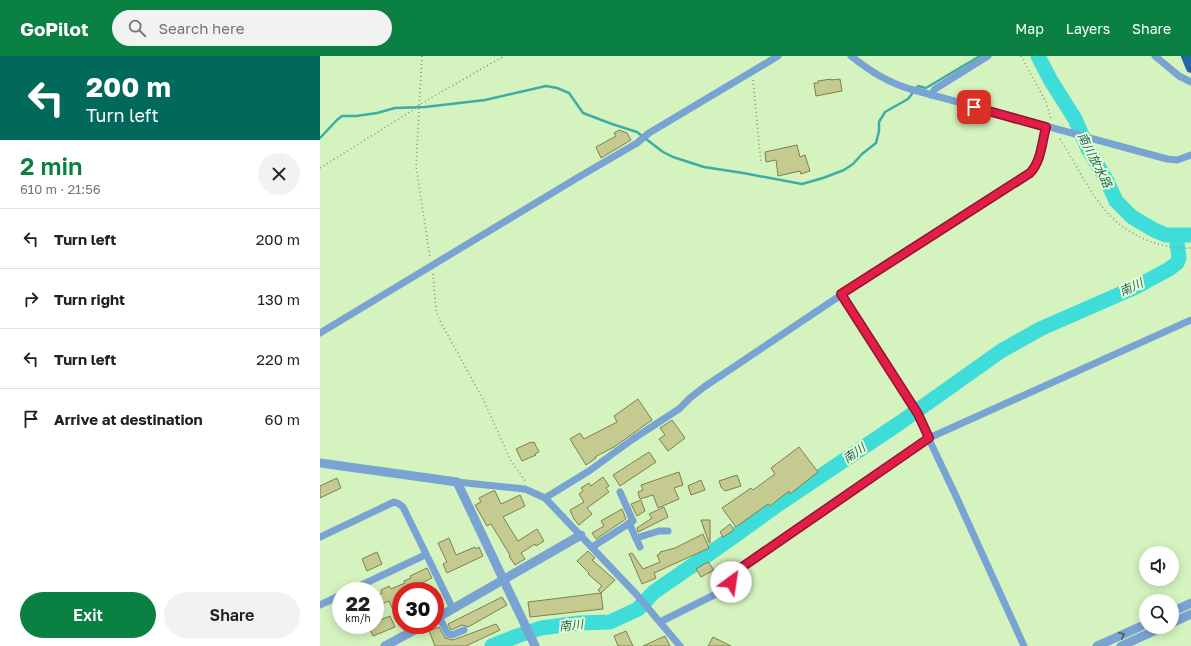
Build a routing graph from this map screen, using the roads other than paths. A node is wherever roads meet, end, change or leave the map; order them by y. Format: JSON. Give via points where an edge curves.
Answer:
{"nodes":[{"id":1,"x":778,"y":56,"type":"edge"},
{"id":2,"x":851,"y":56,"type":"edge"},
{"id":3,"x":988,"y":56,"type":"edge"},
{"id":4,"x":1155,"y":56,"type":"edge"},
{"id":5,"x":1186,"y":56,"type":"edge"},
{"id":6,"x":1191,"y":68,"type":"edge"},
{"id":7,"x":1191,"y":82,"type":"edge"},
{"id":8,"x":931,"y":95,"type":"junction"},
{"id":9,"x":1046,"y":127,"type":"junction"},
{"id":10,"x":1191,"y":155,"type":"edge"},
{"id":11,"x":841,"y":294,"type":"junction"},
{"id":12,"x":1191,"y":320,"type":"edge"},
{"id":13,"x":320,"y":333,"type":"edge"},
{"id":14,"x":929,"y":438,"type":"junction"},
{"id":15,"x":320,"y":463,"type":"edge"},
{"id":16,"x":457,"y":482,"type":"junction"},
{"id":17,"x":620,"y":492,"type":"dead end"},
{"id":18,"x":545,"y":498,"type":"junction"},
{"id":19,"x":629,"y":524,"type":"junction"},
{"id":20,"x":668,"y":531,"type":"dead end"},
{"id":21,"x":581,"y":535,"type":"junction"},
{"id":22,"x":320,"y":537,"type":"edge"},
{"id":23,"x":636,"y":538,"type":"junction"},
{"id":24,"x":592,"y":547,"type":"junction"},
{"id":25,"x":640,"y":547,"type":"dead end"},
{"id":26,"x":425,"y":555,"type":"junction"},
{"id":27,"x":503,"y":579,"type":"junction"},
{"id":28,"x":368,"y":582,"type":"edge"},
{"id":29,"x":332,"y":599,"type":"edge"},
{"id":30,"x":1191,"y":603,"type":"edge"},
{"id":31,"x":320,"y":605,"type":"edge"},
{"id":32,"x":453,"y":609,"type":"junction"},
{"id":33,"x":1179,"y":609,"type":"edge"},
{"id":34,"x":444,"y":614,"type":"edge"},
{"id":35,"x":1191,"y":614,"type":"edge"},
{"id":36,"x":658,"y":619,"type":"junction"},
{"id":37,"x":1179,"y":620,"type":"edge"},
{"id":38,"x":1139,"y":627,"type":"edge"},
{"id":39,"x":444,"y":628,"type":"edge"},
{"id":40,"x":464,"y":630,"type":"dead end"},
{"id":41,"x":407,"y":634,"type":"edge"},
{"id":42,"x":1148,"y":634,"type":"edge"},
{"id":43,"x":533,"y":643,"type":"edge"},
{"id":44,"x":385,"y":646,"type":"edge"},
{"id":45,"x":680,"y":646,"type":"edge"},
{"id":46,"x":1024,"y":646,"type":"edge"},
{"id":47,"x":1097,"y":646,"type":"edge"},
{"id":48,"x":1121,"y":646,"type":"edge"}],
"edges":[{"from":1,"to":13,"type":"street"},
{"from":2,"to":8,"type":"street","via":[[887,81]]},
{"from":3,"to":8,"type":"street","via":[[935,89]]},
{"from":4,"to":7,"type":"street","via":[[1179,76]]},
{"from":5,"to":6,"type":"main road"},
{"from":8,"to":9,"type":"street"},
{"from":9,"to":10,"type":"street","via":[[1172,160]]},
{"from":9,"to":11,"type":"street","via":[[1036,164],[1030,173]]},
{"from":11,"to":14,"type":"street","via":[[916,411]]},
{"from":11,"to":18,"type":"street","via":[[704,387],[679,409]]},
{"from":12,"to":14,"type":"street"},
{"from":14,"to":36,"type":"street","via":[[730,575],[730,587]]},
{"from":14,"to":46,"type":"street"},
{"from":15,"to":16,"type":"street"},
{"from":16,"to":18,"type":"street","via":[[530,490]]},
{"from":16,"to":27,"type":"street"},
{"from":17,"to":19,"type":"street","via":[[633,521]]},
{"from":18,"to":21,"type":"street"},
{"from":19,"to":23,"type":"street"},
{"from":19,"to":24,"type":"street"},
{"from":20,"to":23,"type":"street"},
{"from":21,"to":24,"type":"street"},
{"from":21,"to":27,"type":"street"},
{"from":22,"to":26,"type":"street","via":[[396,502],[403,507]]},
{"from":23,"to":25,"type":"street"},
{"from":24,"to":36,"type":"street"},
{"from":26,"to":28,"type":"street"},
{"from":26,"to":32,"type":"street"},
{"from":27,"to":32,"type":"street"},
{"from":27,"to":43,"type":"street"},
{"from":29,"to":31,"type":"street"},
{"from":30,"to":33,"type":"street"},
{"from":32,"to":34,"type":"street"},
{"from":35,"to":37,"type":"street"},
{"from":36,"to":45,"type":"street"},
{"from":47,"to":38,"type":"street","one_way":true},
{"from":39,"to":40,"type":"street","via":[[452,636]]},
{"from":41,"to":44,"type":"street"},
{"from":42,"to":48,"type":"street"}]}
